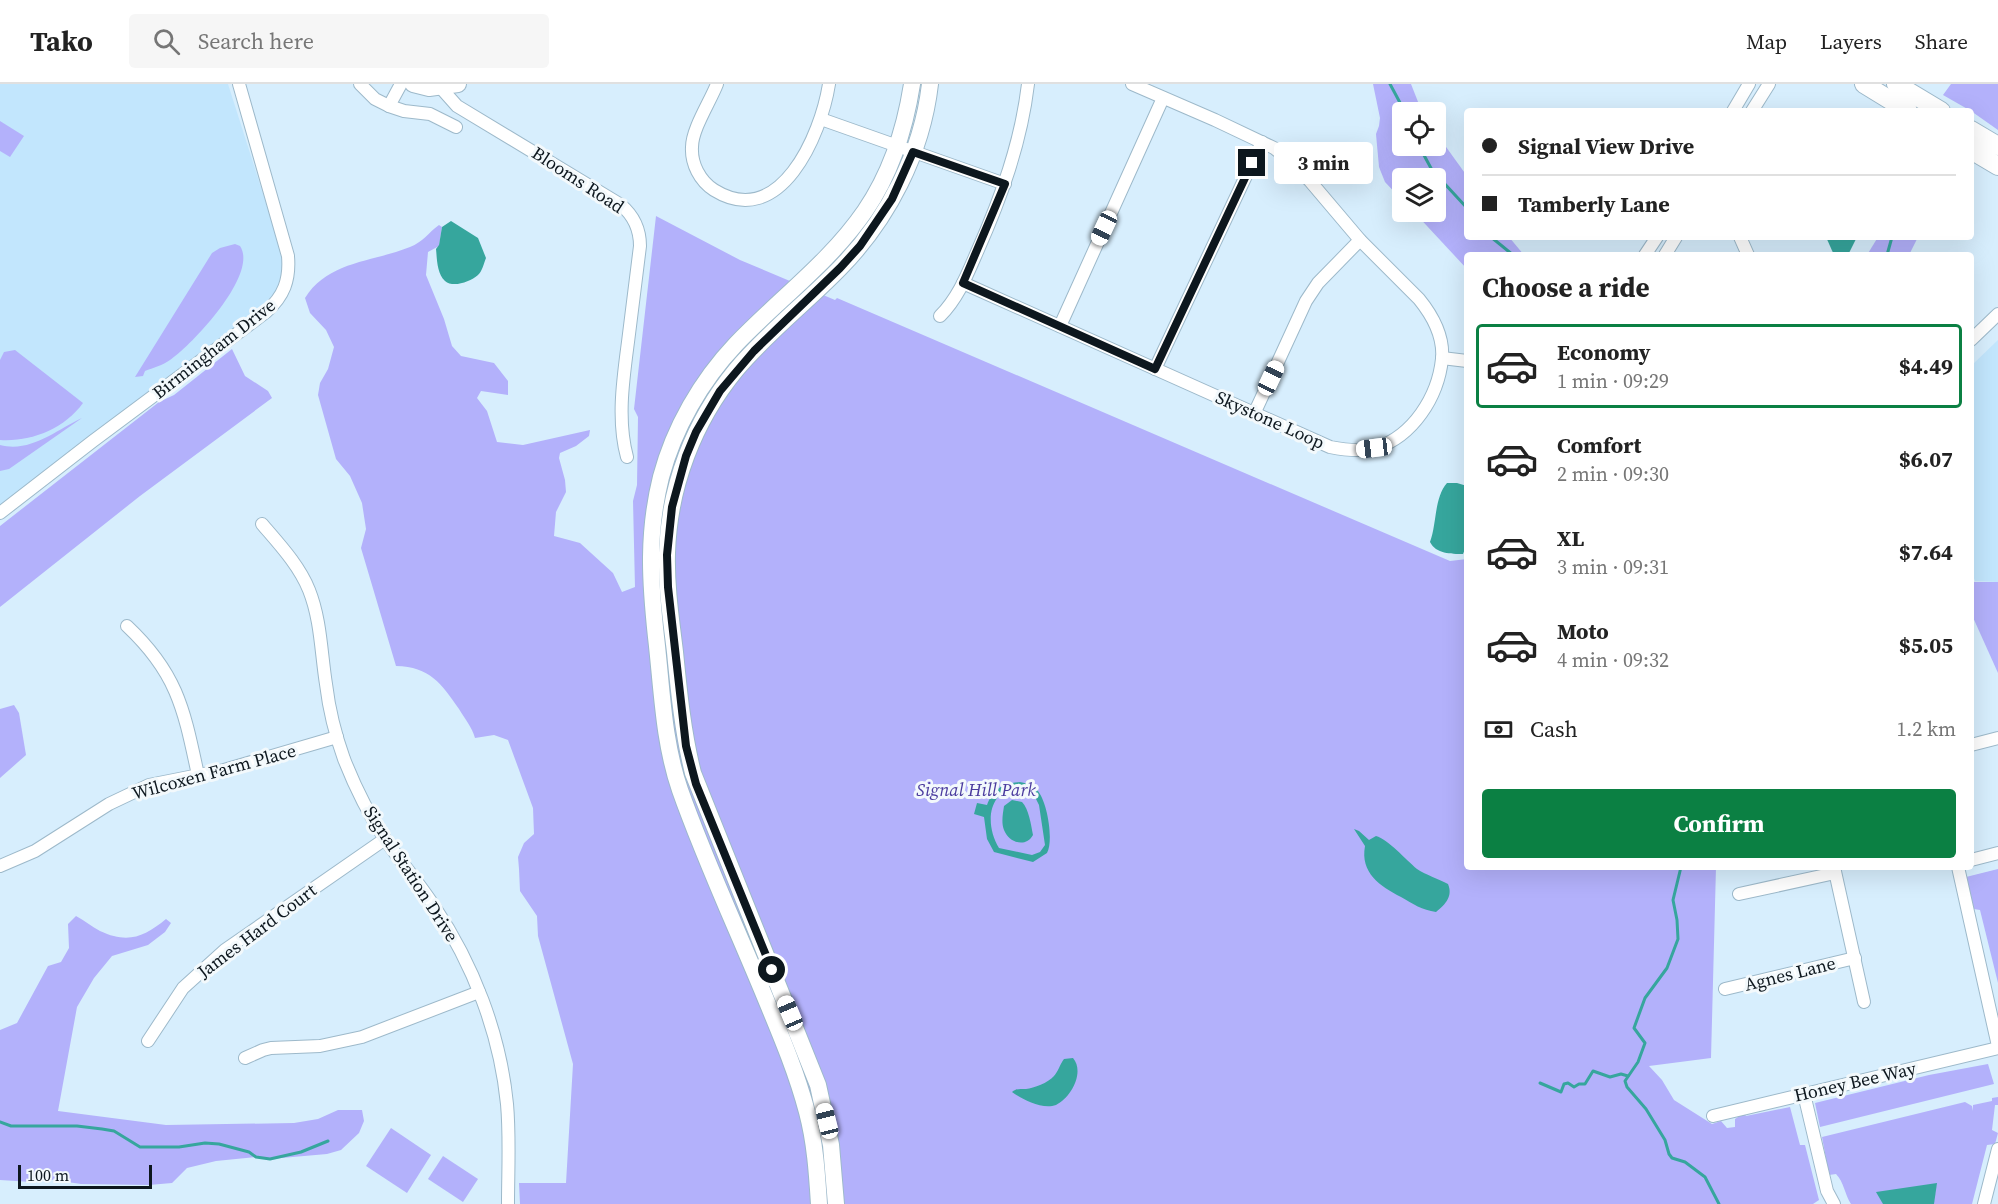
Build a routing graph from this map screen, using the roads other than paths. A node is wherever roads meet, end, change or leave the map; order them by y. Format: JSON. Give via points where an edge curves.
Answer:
{"nodes":[{"id":1,"x":240,"y":84,"type":"edge"},
{"id":2,"x":360,"y":84,"type":"edge"},
{"id":3,"x":401,"y":84,"type":"edge"},
{"id":4,"x":413,"y":84,"type":"edge"},
{"id":5,"x":458,"y":84,"type":"edge"},
{"id":6,"x":717,"y":84,"type":"edge"},
{"id":7,"x":829,"y":84,"type":"edge"},
{"id":8,"x":912,"y":84,"type":"edge"},
{"id":9,"x":930,"y":84,"type":"edge"},
{"id":10,"x":1028,"y":84,"type":"edge"},
{"id":11,"x":1132,"y":84,"type":"edge"},
{"id":12,"x":1749,"y":84,"type":"edge"},
{"id":13,"x":1769,"y":84,"type":"edge"},
{"id":14,"x":1864,"y":84,"type":"edge"},
{"id":15,"x":1896,"y":84,"type":"edge"},
{"id":16,"x":441,"y":88,"type":"junction"},
{"id":17,"x":1163,"y":98,"type":"junction"},
{"id":18,"x":389,"y":106,"type":"junction"},
{"id":19,"x":1735,"y":108,"type":"edge"},
{"id":20,"x":1754,"y":108,"type":"edge"},
{"id":21,"x":1903,"y":108,"type":"edge"},
{"id":22,"x":1936,"y":108,"type":"edge"},
{"id":23,"x":821,"y":119,"type":"junction"},
{"id":24,"x":456,"y":127,"type":"dead end"},
{"id":25,"x":1974,"y":132,"type":"edge"},
{"id":26,"x":1262,"y":142,"type":"junction"},
{"id":27,"x":1998,"y":146,"type":"edge"},
{"id":28,"x":905,"y":149,"type":"junction"},
{"id":29,"x":1974,"y":152,"type":"edge"},
{"id":30,"x":1998,"y":166,"type":"edge"},
{"id":31,"x":1005,"y":184,"type":"junction"},
{"id":32,"x":1360,"y":240,"type":"junction"},
{"id":33,"x":963,"y":283,"type":"junction"},
{"id":34,"x":1998,"y":314,"type":"edge"},
{"id":35,"x":940,"y":316,"type":"dead end"},
{"id":36,"x":1060,"y":327,"type":"junction"},
{"id":37,"x":1974,"y":337,"type":"edge"},
{"id":38,"x":1442,"y":358,"type":"junction"},
{"id":39,"x":1464,"y":361,"type":"edge"},
{"id":40,"x":1155,"y":369,"type":"junction"},
{"id":41,"x":1254,"y":414,"type":"junction"},
{"id":42,"x":627,"y":457,"type":"dead end"},
{"id":43,"x":0,"y":513,"type":"edge"},
{"id":44,"x":262,"y":524,"type":"dead end"},
{"id":45,"x":127,"y":626,"type":"dead end"},
{"id":46,"x":337,"y":737,"type":"junction"},
{"id":47,"x":1998,"y":738,"type":"edge"},
{"id":48,"x":1974,"y":744,"type":"edge"},
{"id":49,"x":198,"y":776,"type":"junction"},
{"id":50,"x":385,"y":839,"type":"junction"},
{"id":51,"x":1998,"y":853,"type":"edge"},
{"id":52,"x":1974,"y":859,"type":"edge"},
{"id":53,"x":0,"y":866,"type":"edge"},
{"id":54,"x":1835,"y":870,"type":"edge"},
{"id":55,"x":1959,"y":870,"type":"edge"},
{"id":56,"x":1739,"y":894,"type":"dead end"},
{"id":57,"x":1855,"y":958,"type":"junction"},
{"id":58,"x":1725,"y":989,"type":"dead end"},
{"id":59,"x":479,"y":992,"type":"junction"},
{"id":60,"x":1864,"y":1002,"type":"dead end"},
{"id":61,"x":148,"y":1041,"type":"dead end"},
{"id":62,"x":1998,"y":1047,"type":"edge"},
{"id":63,"x":245,"y":1058,"type":"dead end"},
{"id":64,"x":1804,"y":1094,"type":"junction"},
{"id":65,"x":1713,"y":1116,"type":"dead end"},
{"id":66,"x":1998,"y":1149,"type":"edge"},
{"id":67,"x":508,"y":1204,"type":"edge"},
{"id":68,"x":819,"y":1204,"type":"edge"},
{"id":69,"x":836,"y":1204,"type":"edge"},
{"id":70,"x":1834,"y":1204,"type":"edge"},
{"id":71,"x":1984,"y":1204,"type":"edge"}],
"edges":[{"from":1,"to":43,"type":"street","name":"Birmingham Drive","via":[[288,256],[288,279],[282,294],[267,312]]},
{"from":2,"to":18,"type":"street"},
{"from":3,"to":18,"type":"street"},
{"from":4,"to":16,"type":"main road"},
{"from":5,"to":16,"type":"main road"},
{"from":6,"to":23,"type":"street","via":[[692,139],[692,148],[702,179],[724,195],[745,201],[773,191],[792,173]]},
{"from":7,"to":23,"type":"street"},
{"from":8,"to":28,"type":"main road"},
{"from":9,"to":28,"type":"main road","via":[[925,111]]},
{"from":10,"to":31,"type":"street"},
{"from":11,"to":17,"type":"street","name":"Skystone Loop"},
{"from":12,"to":19,"type":"street"},
{"from":13,"to":20,"type":"street"},
{"from":14,"to":21,"type":"highway"},
{"from":15,"to":22,"type":"highway"},
{"from":16,"to":42,"type":"street","name":"Blooms Road","via":[[457,106],[621,205],[634,219],[640,246],[621,420]]},
{"from":17,"to":26,"type":"street","name":"Skystone Loop"},
{"from":17,"to":36,"type":"street"},
{"from":18,"to":24,"type":"street","via":[[430,114]]},
{"from":23,"to":28,"type":"street"},
{"from":25,"to":27,"type":"highway"},
{"from":26,"to":32,"type":"street","name":"Skystone Loop","via":[[1300,170]]},
{"from":26,"to":40,"type":"street"},
{"from":28,"to":31,"type":"street"},
{"from":28,"to":68,"type":"main road","via":[[848,233],[736,344],[698,394],[670,451],[654,508],[651,535],[650,583],[672,762],[800,1084],[813,1138]]},
{"from":28,"to":69,"type":"main road","via":[[892,199],[860,246],[748,357],[708,409],[678,481],[668,533],[668,587],[682,723],[693,773],[818,1085],[831,1145]]},
{"from":29,"to":30,"type":"highway"},
{"from":31,"to":33,"type":"street"},
{"from":32,"to":38,"type":"street","name":"Skystone Loop","via":[[1427,309],[1437,328]]},
{"from":32,"to":41,"type":"street","via":[[1306,301]]},
{"from":33,"to":35,"type":"street"},
{"from":33,"to":36,"type":"street","name":"Skystone Loop"},
{"from":34,"to":37,"type":"street"},
{"from":36,"to":40,"type":"street","name":"Skystone Loop"},
{"from":38,"to":39,"type":"street"},
{"from":38,"to":41,"type":"street","name":"Skystone Loop","via":[[1422,414],[1399,437],[1374,448],[1330,447]]},
{"from":40,"to":41,"type":"street","name":"Skystone Loop"},
{"from":44,"to":46,"type":"street","name":"Signal Station Drive","via":[[301,573],[314,605]]},
{"from":45,"to":49,"type":"street","via":[[156,655],[175,688]]},
{"from":46,"to":49,"type":"street","name":"Wilcoxen Farm Place"},
{"from":46,"to":50,"type":"street","name":"Signal Station Drive","via":[[357,789]]},
{"from":47,"to":48,"type":"street"},
{"from":49,"to":53,"type":"street","name":"Wilcoxen Farm Place","via":[[149,785],[88,816],[35,851]]},
{"from":50,"to":59,"type":"street","name":"Signal Station Drive","via":[[451,933]]},
{"from":50,"to":61,"type":"street","name":"James Hard Court","via":[[205,966],[183,988]]},
{"from":51,"to":52,"type":"street"},
{"from":54,"to":56,"type":"street"},
{"from":54,"to":57,"type":"street"},
{"from":55,"to":62,"type":"street"},
{"from":57,"to":58,"type":"street","name":"Agnes Lane"},
{"from":57,"to":60,"type":"street"},
{"from":59,"to":63,"type":"street","via":[[362,1037],[320,1046],[262,1050]]},
{"from":59,"to":67,"type":"street","name":"Signal Station Drive","via":[[503,1077],[508,1125]]},
{"from":62,"to":64,"type":"street","name":"Honey Bee Way"},
{"from":64,"to":65,"type":"street","name":"Honey Bee Way"},
{"from":64,"to":70,"type":"street","via":[[1827,1191]]},
{"from":66,"to":71,"type":"street"}]}
